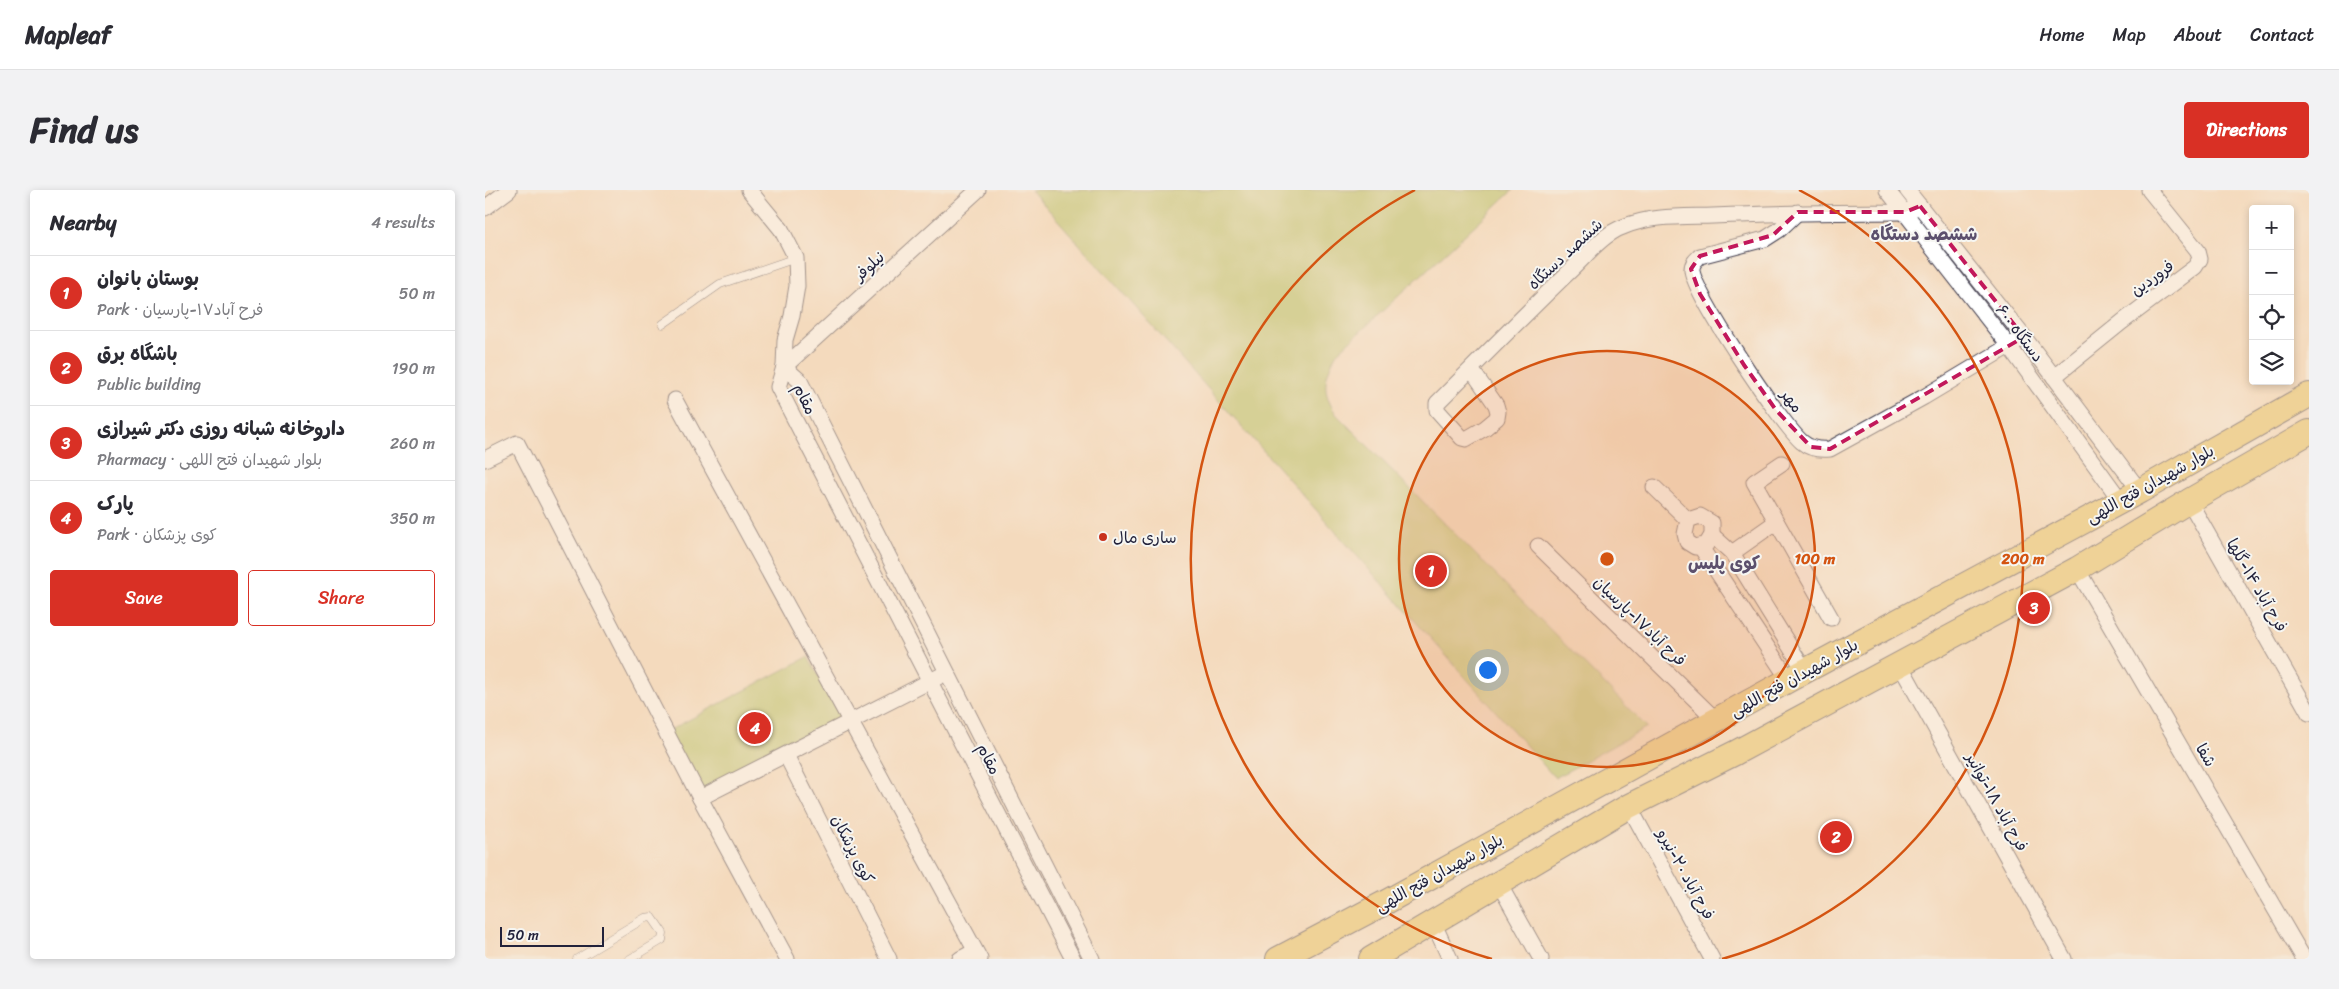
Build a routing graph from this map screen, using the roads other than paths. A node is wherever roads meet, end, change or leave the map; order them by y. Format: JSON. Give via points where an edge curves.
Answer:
{"nodes":[{"id":1,"x":509,"y":190,"type":"edge"},
{"id":2,"x":749,"y":190,"type":"edge"},
{"id":3,"x":978,"y":190,"type":"edge"},
{"id":4,"x":1887,"y":190,"type":"edge"},
{"id":5,"x":1907,"y":190,"type":"edge"},
{"id":6,"x":2149,"y":190,"type":"edge"},
{"id":7,"x":1920,"y":206,"type":"junction"},
{"id":8,"x":485,"y":208,"type":"edge"},
{"id":9,"x":1798,"y":212,"type":"junction"},
{"id":10,"x":1905,"y":212,"type":"junction"},
{"id":11,"x":797,"y":258,"type":"junction"},
{"id":12,"x":663,"y":324,"type":"dead end"},
{"id":13,"x":2024,"y":337,"type":"junction"},
{"id":14,"x":2009,"y":346,"type":"junction"},
{"id":15,"x":784,"y":367,"type":"junction"},
{"id":16,"x":1471,"y":370,"type":"junction"},
{"id":17,"x":2054,"y":377,"type":"junction"},
{"id":18,"x":2309,"y":395,"type":"edge"},
{"id":19,"x":675,"y":400,"type":"dead end"},
{"id":20,"x":2307,"y":437,"type":"edge"},
{"id":21,"x":485,"y":459,"type":"edge"},
{"id":22,"x":1782,"y":463,"type":"dead end"},
{"id":23,"x":1654,"y":487,"type":"dead end"},
{"id":24,"x":2131,"y":496,"type":"junction"},
{"id":25,"x":2189,"y":501,"type":"junction"},
{"id":26,"x":1688,"y":520,"type":"junction"},
{"id":27,"x":1777,"y":522,"type":"junction"},
{"id":28,"x":1712,"y":535,"type":"junction"},
{"id":29,"x":1538,"y":546,"type":"dead end"},
{"id":30,"x":1700,"y":546,"type":"junction"},
{"id":31,"x":1732,"y":553,"type":"junction"},
{"id":32,"x":2077,"y":569,"type":"junction"},
{"id":33,"x":1831,"y":618,"type":"dead end"},
{"id":34,"x":1899,"y":663,"type":"junction"},
{"id":35,"x":946,"y":672,"type":"junction"},
{"id":36,"x":1797,"y":676,"type":"junction"},
{"id":37,"x":929,"y":681,"type":"junction"},
{"id":38,"x":2309,"y":713,"type":"edge"},
{"id":39,"x":1716,"y":720,"type":"junction"},
{"id":40,"x":850,"y":722,"type":"junction"},
{"id":41,"x":786,"y":755,"type":"junction"},
{"id":42,"x":700,"y":798,"type":"junction"},
{"id":43,"x":1629,"y":806,"type":"junction"},
{"id":44,"x":1498,"y":882,"type":"junction"},
{"id":45,"x":1433,"y":922,"type":"junction"},
{"id":46,"x":977,"y":955,"type":"edge"},
{"id":47,"x":1378,"y":955,"type":"edge"},
{"id":48,"x":577,"y":959,"type":"edge"},
{"id":49,"x":630,"y":959,"type":"edge"},
{"id":50,"x":787,"y":959,"type":"edge"},
{"id":51,"x":889,"y":959,"type":"edge"},
{"id":52,"x":960,"y":959,"type":"edge"},
{"id":53,"x":1073,"y":959,"type":"edge"},
{"id":54,"x":1092,"y":959,"type":"edge"},
{"id":55,"x":1278,"y":959,"type":"edge"},
{"id":56,"x":1361,"y":959,"type":"edge"},
{"id":57,"x":1450,"y":959,"type":"edge"},
{"id":58,"x":1541,"y":959,"type":"edge"},
{"id":59,"x":1713,"y":959,"type":"edge"},
{"id":60,"x":2064,"y":959,"type":"edge"},
{"id":61,"x":2304,"y":959,"type":"edge"}],
"edges":[{"from":1,"to":8,"type":"street"},
{"from":2,"to":11,"type":"street","via":[[781,230]]},
{"from":3,"to":15,"type":"street","name":"نیلوفر"},
{"from":4,"to":10,"type":"street","name":"۶۰۰ دستگاه"},
{"from":5,"to":7,"type":"street","name":"۶۰۰ دستگاه"},
{"from":6,"to":17,"type":"street","name":"فروردین","via":[[2201,259]]},
{"from":7,"to":10,"type":"street"},
{"from":7,"to":13,"type":"street","name":"۶۰۰ دستگاه"},
{"from":9,"to":10,"type":"street","name":"ششصد دستگاه"},
{"from":9,"to":14,"type":"street","name":"مهر","via":[[1765,239],[1699,256],[1691,269],[1700,294],[1744,365],[1801,441],[1819,450],[1830,449]]},
{"from":9,"to":16,"type":"street","name":"ششصد دستگاه","via":[[1657,219],[1621,227],[1597,245]]},
{"from":10,"to":14,"type":"street","name":"۶۰۰ دستگاه"},
{"from":11,"to":12,"type":"lane","via":[[721,284]]},
{"from":11,"to":15,"type":"street","via":[[797,286],[785,340]]},
{"from":13,"to":14,"type":"street","name":"مهر"},
{"from":13,"to":17,"type":"street","name":"۶۰۰ دستگاه"},
{"from":14,"to":24,"type":"street","name":"۶۰۰ دستگاه"},
{"from":15,"to":35,"type":"street","name":"مقام","via":[[799,381]]},
{"from":15,"to":37,"type":"street","name":"مقام","via":[[778,387]]},
{"from":16,"to":16,"type":"street","name":"ششصد دستگاه","via":[[1498,412],[1497,418],[1466,439],[1437,410],[1437,404]]},
{"from":17,"to":24,"type":"street","name":"۶۰۰ دستگاه"},
{"from":18,"to":24,"type":"main road","name":"بلوار شهیدان فتح اللهی"},
{"from":19,"to":40,"type":"street"},
{"from":20,"to":25,"type":"main road","name":"بلوار شهیدان فتح اللهی"},
{"from":21,"to":42,"type":"street","via":[[517,443]]},
{"from":22,"to":27,"type":"street","via":[[1754,482]]},
{"from":23,"to":26,"type":"street"},
{"from":24,"to":36,"type":"main road","name":"بلوار شهیدان فتح اللهی"},
{"from":25,"to":32,"type":"main road","name":"بلوار شهیدان فتح اللهی"},
{"from":25,"to":38,"type":"street","name":"فرح آباد ۱۴-گلها"},
{"from":26,"to":28,"type":"street","via":[[1700,516],[1712,523]]},
{"from":26,"to":30,"type":"street","via":[[1687,542],[1695,548]]},
{"from":27,"to":31,"type":"street"},
{"from":27,"to":33,"type":"street"},
{"from":28,"to":30,"type":"street","via":[[1706,545]]},
{"from":28,"to":31,"type":"street"},
{"from":29,"to":39,"type":"street","name":"فرح آباد۱۷-پارسیان"},
{"from":30,"to":36,"type":"street"},
{"from":31,"to":36,"type":"street"},
{"from":32,"to":34,"type":"main road","name":"بلوار شهیدان فتح اللهی"},
{"from":32,"to":61,"type":"street","name":"شفا"},
{"from":34,"to":43,"type":"main road","name":"بلوار شهیدان فتح اللهی","via":[[1735,753]]},
{"from":34,"to":60,"type":"street","name":"فرح آباد ۱۸-توانیر"},
{"from":35,"to":37,"type":"street"},
{"from":35,"to":54,"type":"street","name":"مقام"},
{"from":36,"to":39,"type":"main road","name":"بلوار شهیدان فتح اللهی"},
{"from":37,"to":40,"type":"street"},
{"from":37,"to":53,"type":"street","name":"مقام"},
{"from":39,"to":55,"type":"main road","name":"بلوار شهیدان فتح اللهی"},
{"from":40,"to":41,"type":"street"},
{"from":40,"to":46,"type":"street"},
{"from":41,"to":42,"type":"street"},
{"from":41,"to":51,"type":"street","name":"کوی پزشکان"},
{"from":42,"to":50,"type":"street"},
{"from":43,"to":44,"type":"main road","name":"بلوار شهیدان فتح اللهی"},
{"from":43,"to":59,"type":"street","name":"فرح آباد ۲۰-نیرو"},
{"from":44,"to":45,"type":"main road","name":"بلوار شهیدان فتح اللهی"},
{"from":44,"to":58,"type":"street"},
{"from":45,"to":47,"type":"main road","name":"بلوار شهیدان فتح اللهی"},
{"from":45,"to":57,"type":"street"},
{"from":46,"to":52,"type":"street"},
{"from":47,"to":56,"type":"main road","name":"بلوار شهیدان فتح اللهی"},
{"from":48,"to":49,"type":"lane","via":[[645,918],[652,917],[663,933],[662,940]]}]}
